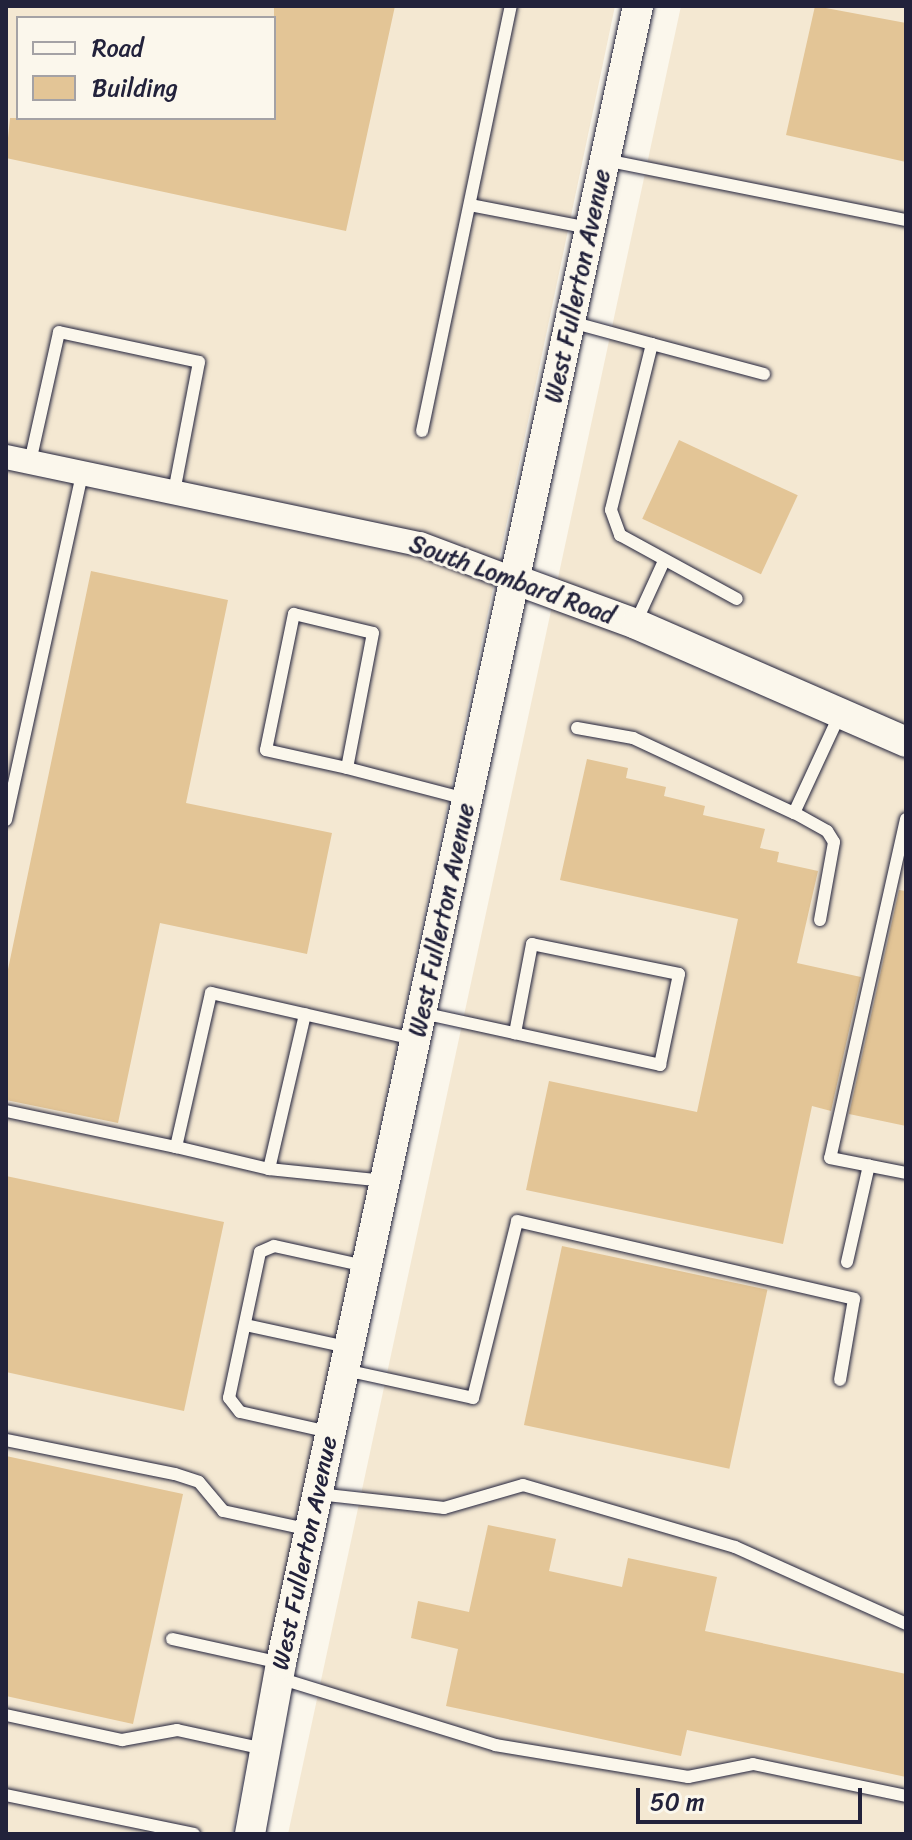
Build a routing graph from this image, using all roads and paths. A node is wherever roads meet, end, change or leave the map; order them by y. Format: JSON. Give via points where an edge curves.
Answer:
{"nodes":[{"id":1,"x":511,"y":6,"type":"edge"},
{"id":2,"x":638,"y":6,"type":"edge"},
{"id":3,"x":605,"y":160,"type":"junction"},
{"id":4,"x":470,"y":205,"type":"junction"},
{"id":5,"x":906,"y":220,"type":"edge"},
{"id":6,"x":590,"y":228,"type":"junction"},
{"id":7,"x":571,"y":322,"type":"junction"},
{"id":8,"x":652,"y":344,"type":"junction"},
{"id":9,"x":764,"y":374,"type":"dead end"},
{"id":10,"x":422,"y":431,"type":"dead end"},
{"id":11,"x":6,"y":457,"type":"edge"},
{"id":12,"x":30,"y":462,"type":"junction"},
{"id":13,"x":82,"y":473,"type":"junction"},
{"id":14,"x":174,"y":492,"type":"junction"},
{"id":15,"x":663,"y":563,"type":"junction"},
{"id":16,"x":516,"y":580,"type":"junction"},
{"id":17,"x":737,"y":599,"type":"dead end"},
{"id":18,"x":636,"y":624,"type":"junction"},
{"id":19,"x":840,"y":714,"type":"junction"},
{"id":20,"x":577,"y":728,"type":"dead end"},
{"id":21,"x":906,"y":742,"type":"edge"},
{"id":22,"x":347,"y":768,"type":"junction"},
{"id":23,"x":468,"y":800,"type":"junction"},
{"id":24,"x":794,"y":813,"type":"junction"},
{"id":25,"x":906,"y":819,"type":"edge"},
{"id":26,"x":6,"y":820,"type":"edge"},
{"id":27,"x":820,"y":920,"type":"dead end"},
{"id":28,"x":305,"y":1014,"type":"junction"},
{"id":29,"x":420,"y":1026,"type":"junction"},
{"id":30,"x":515,"y":1033,"type":"junction"},
{"id":31,"x":6,"y":1111,"type":"edge"},
{"id":32,"x":176,"y":1147,"type":"junction"},
{"id":33,"x":869,"y":1165,"type":"junction"},
{"id":34,"x":269,"y":1169,"type":"junction"},
{"id":35,"x":906,"y":1173,"type":"edge"},
{"id":36,"x":386,"y":1181,"type":"junction"},
{"id":37,"x":847,"y":1262,"type":"dead end"},
{"id":38,"x":368,"y":1266,"type":"junction"},
{"id":39,"x":245,"y":1325,"type":"junction"},
{"id":40,"x":348,"y":1359,"type":"junction"},
{"id":41,"x":840,"y":1380,"type":"dead end"},
{"id":42,"x":331,"y":1433,"type":"junction"},
{"id":43,"x":6,"y":1440,"type":"edge"},
{"id":44,"x":318,"y":1494,"type":"junction"},
{"id":45,"x":310,"y":1530,"type":"junction"},
{"id":46,"x":906,"y":1624,"type":"edge"},
{"id":47,"x":172,"y":1639,"type":"dead end"},
{"id":48,"x":280,"y":1670,"type":"junction"},
{"id":49,"x":6,"y":1715,"type":"edge"},
{"id":50,"x":265,"y":1749,"type":"junction"},
{"id":51,"x":6,"y":1795,"type":"edge"},
{"id":52,"x":906,"y":1796,"type":"edge"},
{"id":53,"x":194,"y":1834,"type":"edge"},
{"id":54,"x":250,"y":1834,"type":"edge"}],
"edges":[{"from":1,"to":4,"type":"lane"},
{"from":2,"to":3,"type":"street","name":"West Fullerton Avenue"},
{"from":3,"to":5,"type":"lane"},
{"from":3,"to":6,"type":"street","name":"West Fullerton Avenue"},
{"from":4,"to":6,"type":"lane"},
{"from":4,"to":10,"type":"lane"},
{"from":6,"to":7,"type":"street","name":"West Fullerton Avenue"},
{"from":7,"to":8,"type":"lane"},
{"from":7,"to":16,"type":"street","name":"West Fullerton Avenue"},
{"from":8,"to":9,"type":"lane"},
{"from":8,"to":15,"type":"lane","via":[[611,510],[620,535]]},
{"from":11,"to":12,"type":"street","name":"South Lombard Road"},
{"from":12,"to":13,"type":"street","name":"South Lombard Road"},
{"from":12,"to":14,"type":"lane","via":[[59,332],[199,362]]},
{"from":13,"to":14,"type":"street","name":"South Lombard Road"},
{"from":13,"to":26,"type":"lane"},
{"from":14,"to":16,"type":"street","name":"South Lombard Road","via":[[420,544]]},
{"from":15,"to":17,"type":"lane"},
{"from":15,"to":18,"type":"lane"},
{"from":16,"to":18,"type":"street","name":"South Lombard Road"},
{"from":16,"to":23,"type":"street","name":"West Fullerton Avenue"},
{"from":18,"to":19,"type":"street","name":"South Lombard Road"},
{"from":19,"to":21,"type":"street","name":"South Lombard Road"},
{"from":19,"to":24,"type":"lane"},
{"from":20,"to":24,"type":"lane","via":[[633,738]]},
{"from":22,"to":22,"type":"lane","via":[[266,750],[294,614],[373,633]]},
{"from":22,"to":23,"type":"lane"},
{"from":23,"to":29,"type":"street","name":"West Fullerton Avenue"},
{"from":24,"to":27,"type":"lane","via":[[827,831],[834,842]]},
{"from":25,"to":33,"type":"lane","via":[[830,1158]]},
{"from":28,"to":29,"type":"lane"},
{"from":28,"to":32,"type":"lane","via":[[211,993]]},
{"from":28,"to":34,"type":"lane"},
{"from":29,"to":30,"type":"lane"},
{"from":29,"to":36,"type":"street","name":"West Fullerton Avenue"},
{"from":30,"to":30,"type":"lane","via":[[660,1065],[679,974],[532,944]]},
{"from":31,"to":32,"type":"lane"},
{"from":32,"to":34,"type":"lane"},
{"from":33,"to":35,"type":"lane"},
{"from":33,"to":37,"type":"lane"},
{"from":34,"to":36,"type":"lane"},
{"from":36,"to":38,"type":"street","name":"West Fullerton Avenue"},
{"from":38,"to":39,"type":"lane","via":[[274,1246],[260,1252]]},
{"from":38,"to":40,"type":"street","name":"West Fullerton Avenue"},
{"from":39,"to":40,"type":"lane"},
{"from":39,"to":42,"type":"lane","via":[[229,1398],[240,1412]]},
{"from":40,"to":41,"type":"lane","via":[[473,1398],[517,1221],[854,1299]]},
{"from":40,"to":42,"type":"street","name":"West Fullerton Avenue"},
{"from":42,"to":44,"type":"street","name":"West Fullerton Avenue"},
{"from":43,"to":45,"type":"lane","via":[[175,1474],[199,1482],[223,1511]]},
{"from":44,"to":45,"type":"street","name":"West Fullerton Avenue"},
{"from":44,"to":46,"type":"lane","via":[[444,1508],[523,1485],[735,1547]]},
{"from":45,"to":48,"type":"street","name":"West Fullerton Avenue"},
{"from":47,"to":48,"type":"lane"},
{"from":48,"to":50,"type":"street","name":"West Fullerton Avenue"},
{"from":48,"to":52,"type":"lane","via":[[495,1745],[688,1777],[753,1764]]},
{"from":49,"to":50,"type":"lane","via":[[122,1740],[177,1730]]},
{"from":50,"to":54,"type":"street","name":"West Fullerton Avenue"},
{"from":51,"to":53,"type":"lane"}]}
